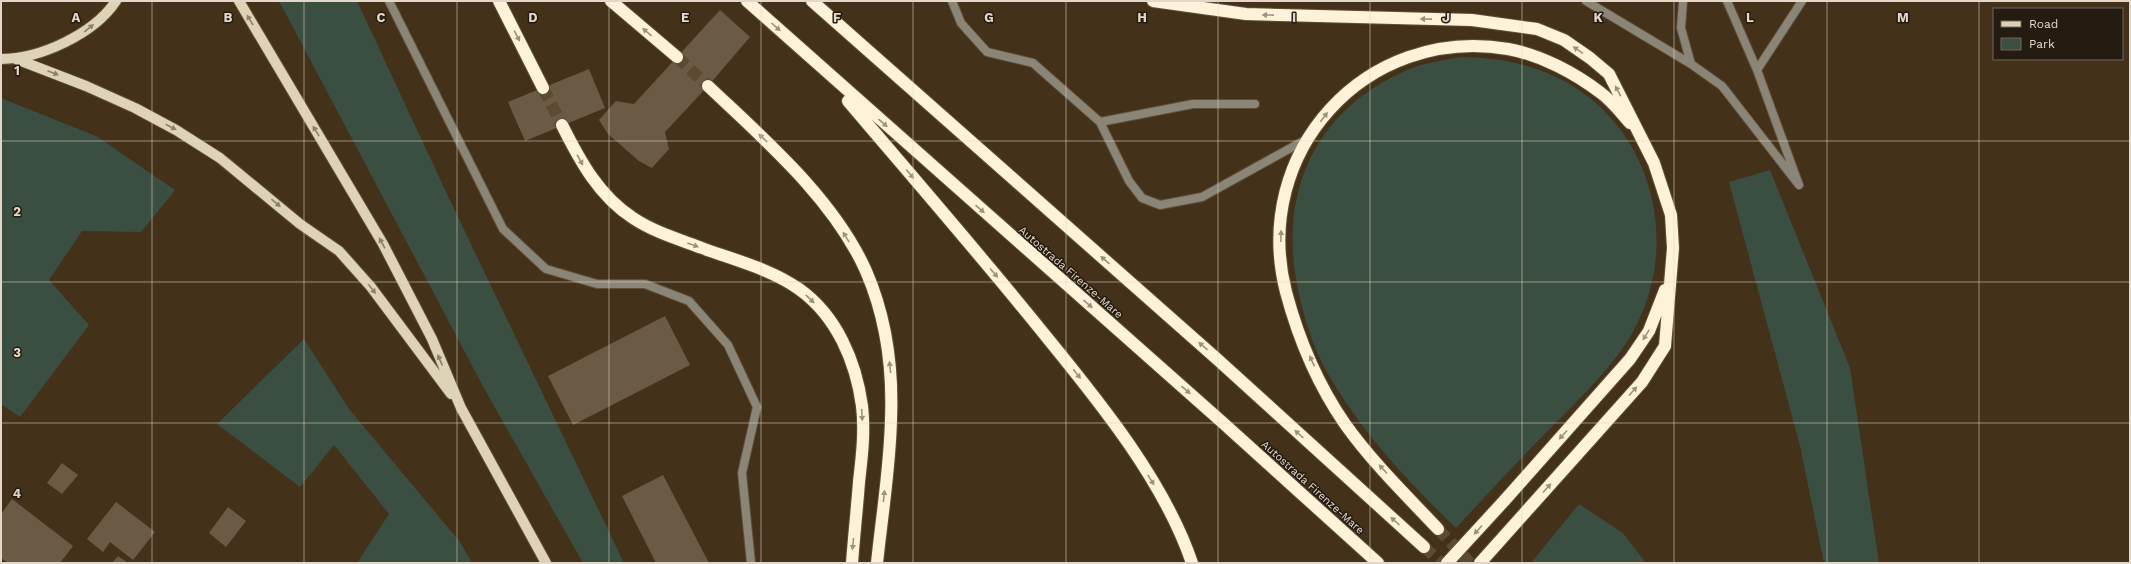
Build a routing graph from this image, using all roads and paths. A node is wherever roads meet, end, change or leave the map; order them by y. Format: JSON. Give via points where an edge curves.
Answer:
{"nodes":[{"id":1,"x":116,"y":1,"type":"edge"},
{"id":2,"x":239,"y":1,"type":"edge"},
{"id":3,"x":389,"y":1,"type":"edge"},
{"id":4,"x":499,"y":1,"type":"edge"},
{"id":5,"x":611,"y":1,"type":"edge"},
{"id":6,"x":747,"y":1,"type":"edge"},
{"id":7,"x":812,"y":1,"type":"edge"},
{"id":8,"x":952,"y":1,"type":"edge"},
{"id":9,"x":1153,"y":1,"type":"edge"},
{"id":10,"x":1586,"y":1,"type":"edge"},
{"id":11,"x":1683,"y":1,"type":"edge"},
{"id":12,"x":1727,"y":1,"type":"edge"},
{"id":13,"x":1802,"y":1,"type":"edge"},
{"id":14,"x":676,"y":57,"type":"tunnel mouth"},
{"id":15,"x":1,"y":59,"type":"edge"},
{"id":16,"x":16,"y":59,"type":"junction"},
{"id":17,"x":1691,"y":64,"type":"junction"},
{"id":18,"x":822,"y":69,"type":"junction"},
{"id":19,"x":1757,"y":70,"type":"junction"},
{"id":20,"x":708,"y":86,"type":"tunnel mouth"},
{"id":21,"x":543,"y":88,"type":"tunnel mouth"},
{"id":22,"x":1255,"y":104,"type":"dead end"},
{"id":23,"x":1100,"y":122,"type":"junction"},
{"id":24,"x":562,"y":125,"type":"tunnel mouth"},
{"id":25,"x":1640,"y":134,"type":"junction"},
{"id":26,"x":1308,"y":139,"type":"junction"},
{"id":27,"x":1671,"y":272,"type":"junction"},
{"id":28,"x":461,"y":408,"type":"junction"},
{"id":29,"x":1438,"y":529,"type":"tunnel mouth"},
{"id":30,"x":1424,"y":547,"type":"tunnel mouth"},
{"id":31,"x":546,"y":563,"type":"edge"},
{"id":32,"x":751,"y":563,"type":"edge"},
{"id":33,"x":852,"y":563,"type":"edge"},
{"id":34,"x":877,"y":563,"type":"edge"},
{"id":35,"x":1192,"y":563,"type":"edge"},
{"id":36,"x":1378,"y":563,"type":"edge"},
{"id":37,"x":1448,"y":563,"type":"edge"},
{"id":38,"x":1480,"y":563,"type":"edge"}],
"edges":[{"from":16,"to":1,"type":"main road","one_way":true,"via":[[60,44],[87,30]]},
{"from":28,"to":2,"type":"main road","one_way":true,"via":[[432,339],[383,244]]},
{"from":3,"to":32,"type":"lane","via":[[503,229],[546,269],[597,284],[645,284],[689,301],[728,345],[756,407],[742,473]]},
{"from":4,"to":21,"type":"highway","one_way":true},
{"from":14,"to":5,"type":"highway","one_way":true},
{"from":6,"to":18,"type":"highway","name":"Autostrada Firenze-Mare","one_way":true},
{"from":30,"to":7,"type":"highway","one_way":true,"via":[[1217,359]]},
{"from":8,"to":23,"type":"lane","via":[[961,23],[986,52],[1033,63]]},
{"from":25,"to":9,"type":"highway","one_way":true,"via":[[1609,74],[1564,40],[1537,29],[1472,20],[1246,14]]},
{"from":10,"to":17,"type":"lane"},
{"from":11,"to":17,"type":"lane","via":[[1681,28]]},
{"from":12,"to":19,"type":"lane"},
{"from":13,"to":19,"type":"lane"},
{"from":15,"to":16,"type":"main road"},
{"from":16,"to":28,"type":"main road","one_way":true,"via":[[135,108],[220,158],[300,224],[338,251],[371,287]]},
{"from":17,"to":19,"type":"lane","via":[[1722,86],[1799,185]]},
{"from":18,"to":35,"type":"highway","one_way":true,"via":[[1082,380],[1124,437],[1159,492],[1186,544]]},
{"from":18,"to":36,"type":"highway","name":"Autostrada Firenze-Mare","one_way":true,"via":[[1210,411]]},
{"from":34,"to":20,"type":"highway","one_way":true,"via":[[891,419],[891,376],[886,337],[871,285],[866,271],[832,214],[779,153]]},
{"from":22,"to":23,"type":"lane","via":[[1193,104]]},
{"from":23,"to":26,"type":"lane","via":[[1129,181],[1142,198],[1160,205],[1202,197]]},
{"from":24,"to":33,"type":"highway","one_way":true,"via":[[581,163],[595,183],[632,217],[656,232],[763,270],[780,279],[800,290],[833,324],[857,374],[862,407],[864,437]]},
{"from":26,"to":25,"type":"highway","one_way":true,"via":[[1331,108],[1374,72],[1399,60],[1455,47],[1510,50],[1532,56],[1602,93]]},
{"from":25,"to":27,"type":"highway","via":[[1654,164],[1670,215],[1673,248]]},
{"from":29,"to":26,"type":"highway","one_way":true,"via":[[1344,423],[1302,341],[1286,290],[1280,248],[1286,186]]},
{"from":27,"to":37,"type":"highway","one_way":true,"bridge":true,"via":[[1649,331],[1630,359]]},
{"from":38,"to":27,"type":"highway","one_way":true,"via":[[1642,382],[1665,346]]},
{"from":28,"to":31,"type":"main road"}]}
